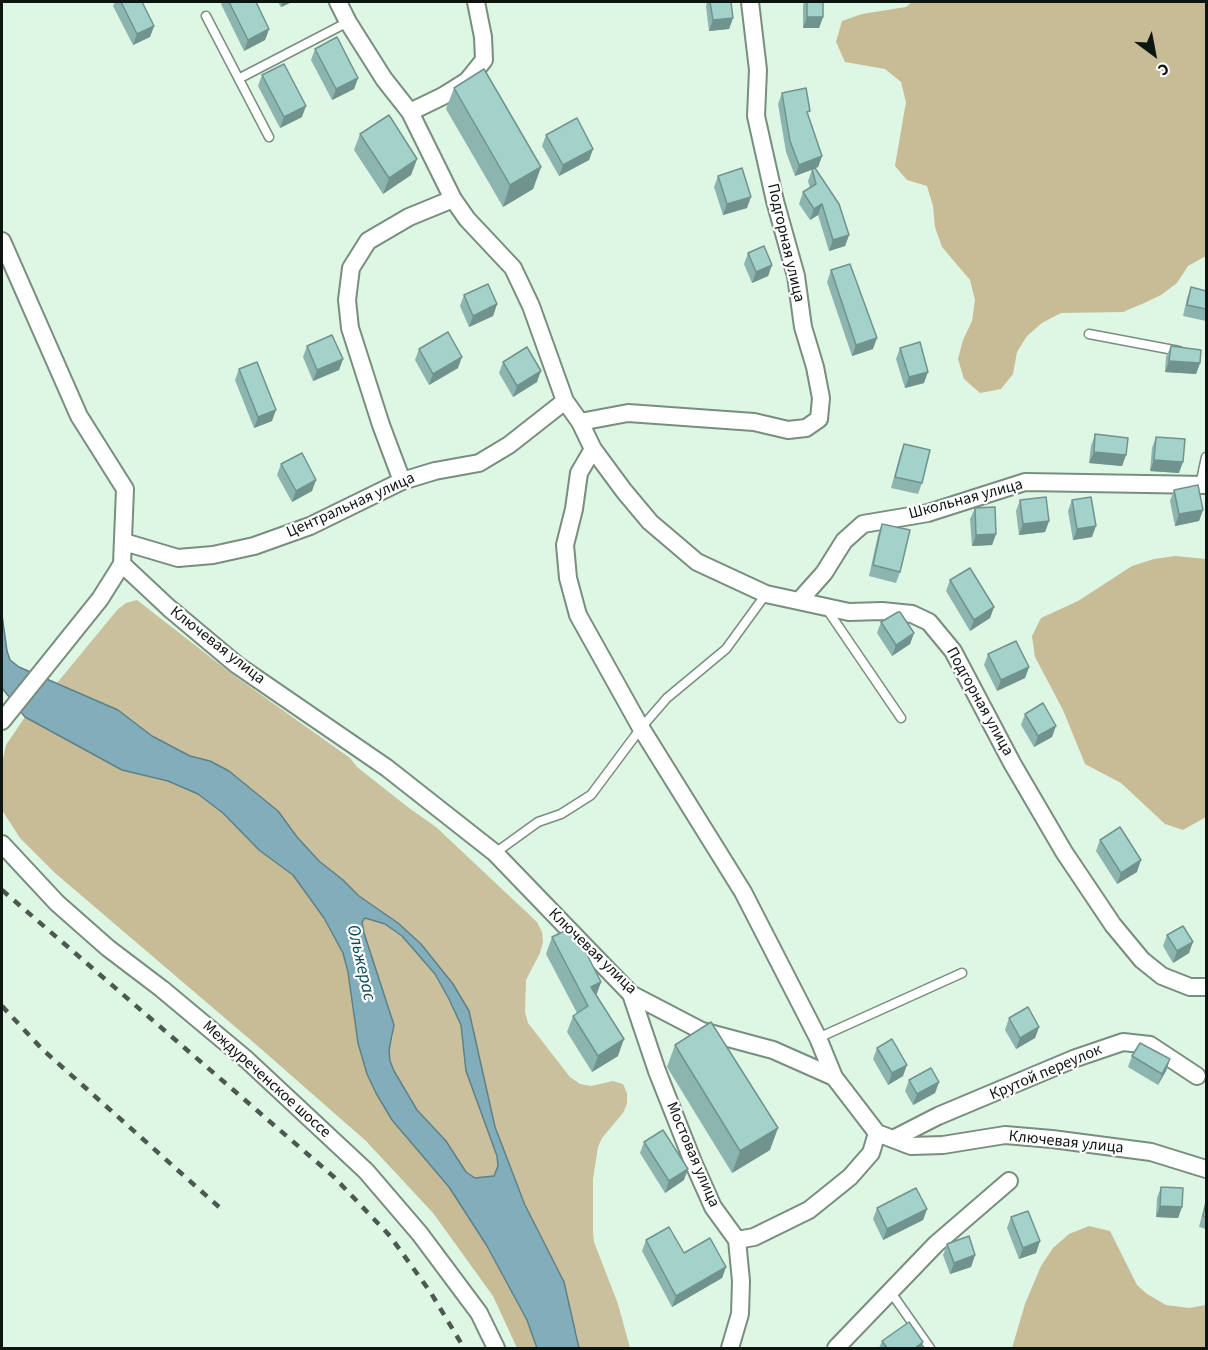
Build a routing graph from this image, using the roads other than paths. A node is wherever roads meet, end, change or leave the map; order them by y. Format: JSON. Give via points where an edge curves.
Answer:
{"nodes":[{"id":1,"x":338,"y":2,"type":"edge"},
{"id":2,"x":476,"y":2,"type":"edge"},
{"id":3,"x":750,"y":2,"type":"edge"},
{"id":4,"x":206,"y":16,"type":"dead end"},
{"id":5,"x":348,"y":22,"type":"junction"},
{"id":6,"x":240,"y":78,"type":"junction"},
{"id":7,"x":410,"y":112,"type":"junction"},
{"id":8,"x":270,"y":136,"type":"dead end"},
{"id":9,"x":453,"y":198,"type":"junction"},
{"id":10,"x":2,"y":241,"type":"edge"},
{"id":11,"x":1089,"y":334,"type":"dead end"},
{"id":12,"x":1183,"y":351,"type":"edge"},
{"id":13,"x":565,"y":401,"type":"junction"},
{"id":14,"x":580,"y":422,"type":"junction"},
{"id":15,"x":593,"y":450,"type":"junction"},
{"id":16,"x":1206,"y":457,"type":"edge"},
{"id":17,"x":402,"y":481,"type":"junction"},
{"id":18,"x":1203,"y":485,"type":"edge"},
{"id":19,"x":124,"y":542,"type":"junction"},
{"id":20,"x":122,"y":564,"type":"junction"},
{"id":21,"x":766,"y":594,"type":"junction"},
{"id":22,"x":799,"y":601,"type":"junction"},
{"id":23,"x":826,"y":608,"type":"junction"},
{"id":24,"x":5,"y":717,"type":"edge"},
{"id":25,"x":900,"y":718,"type":"dead end"},
{"id":26,"x":640,"y":728,"type":"junction"},
{"id":27,"x":2,"y":844,"type":"edge"},
{"id":28,"x":495,"y":854,"type":"junction"},
{"id":29,"x":962,"y":973,"type":"dead end"},
{"id":30,"x":1206,"y":987,"type":"edge"},
{"id":31,"x":631,"y":994,"type":"junction"},
{"id":32,"x":818,"y":1038,"type":"junction"},
{"id":33,"x":1197,"y":1076,"type":"dead end"},
{"id":34,"x":834,"y":1077,"type":"junction"},
{"id":35,"x":885,"y":1136,"type":"junction"},
{"id":36,"x":1206,"y":1169,"type":"edge"},
{"id":37,"x":1009,"y":1181,"type":"dead end"},
{"id":38,"x":737,"y":1240,"type":"junction"},
{"id":39,"x":890,"y":1291,"type":"junction"},
{"id":40,"x":496,"y":1348,"type":"edge"},
{"id":41,"x":730,"y":1348,"type":"edge"},
{"id":42,"x":836,"y":1348,"type":"edge"},
{"id":43,"x":930,"y":1348,"type":"edge"}],
"edges":[{"from":1,"to":5,"type":"street"},
{"from":2,"to":7,"type":"street","via":[[484,60],[467,81]]},
{"from":3,"to":14,"type":"street","name":"Подгорная улица","via":[[758,70],[756,116],[815,367],[821,398],[819,419],[806,428],[788,430],[754,422],[628,413]]},
{"from":4,"to":6,"type":"lane"},
{"from":5,"to":6,"type":"lane"},
{"from":5,"to":7,"type":"street"},
{"from":6,"to":8,"type":"lane"},
{"from":7,"to":9,"type":"street"},
{"from":9,"to":13,"type":"street","via":[[467,219],[513,268]]},
{"from":9,"to":17,"type":"street","via":[[368,241],[351,268],[346,300],[351,328]]},
{"from":10,"to":19,"type":"street","via":[[78,416],[124,489]]},
{"from":11,"to":12,"type":"lane"},
{"from":13,"to":14,"type":"street","name":"Подгорная улица"},
{"from":13,"to":17,"type":"street","name":"Центральная улица","via":[[479,463]]},
{"from":14,"to":15,"type":"street","name":"Подгорная улица"},
{"from":15,"to":21,"type":"street","name":"Подгорная улица","via":[[650,522],[697,562]]},
{"from":15,"to":26,"type":"street","via":[[579,473],[565,545],[567,578],[578,615]]},
{"from":16,"to":18,"type":"lane"},
{"from":17,"to":19,"type":"street","name":"Центральная улица","via":[[310,526],[254,546],[213,555],[178,558]]},
{"from":18,"to":22,"type":"street","name":"Школьная улица","via":[[1025,482],[928,513],[863,524],[844,542]]},
{"from":19,"to":20,"type":"street"},
{"from":20,"to":24,"type":"street","via":[[100,599]]},
{"from":20,"to":28,"type":"street","name":"Ключевая улица","via":[[237,664],[387,768]]},
{"from":21,"to":22,"type":"street","name":"Подгорная улица"},
{"from":21,"to":26,"type":"lane","via":[[726,649],[667,698]]},
{"from":22,"to":23,"type":"street","name":"Подгорная улица"},
{"from":23,"to":25,"type":"lane"},
{"from":23,"to":30,"type":"street","name":"Подгорная улица","via":[[912,614],[928,622],[953,651],[1058,843],[1113,925],[1142,960],[1162,976],[1190,987]]},
{"from":26,"to":28,"type":"lane","via":[[591,795],[561,814],[538,822]]},
{"from":26,"to":32,"type":"street","via":[[743,892]]},
{"from":27,"to":40,"type":"street","name":"Междуреченское шоссе","via":[[57,903],[247,1060],[366,1171],[420,1234],[478,1313]]},
{"from":28,"to":31,"type":"street","name":"Ключевая улица"},
{"from":29,"to":32,"type":"lane"},
{"from":31,"to":34,"type":"street","name":"Ключевая улица","via":[[702,1031],[773,1050]]},
{"from":31,"to":38,"type":"street","name":"Мостовая улица","via":[[693,1162],[713,1207]]},
{"from":32,"to":34,"type":"street"},
{"from":33,"to":35,"type":"street","name":"Крутой переулок","via":[[1150,1045],[1123,1042]]},
{"from":34,"to":35,"type":"street","name":"Ключевая улица"},
{"from":35,"to":36,"type":"street","name":"Ключевая улица","via":[[911,1146],[1005,1135],[1052,1139],[1151,1152]]},
{"from":35,"to":38,"type":"street","via":[[850,1177],[809,1210],[754,1238]]},
{"from":37,"to":39,"type":"street","via":[[936,1244]]},
{"from":38,"to":41,"type":"street","via":[[740,1314]]},
{"from":39,"to":42,"type":"street"},
{"from":39,"to":43,"type":"lane"}]}
